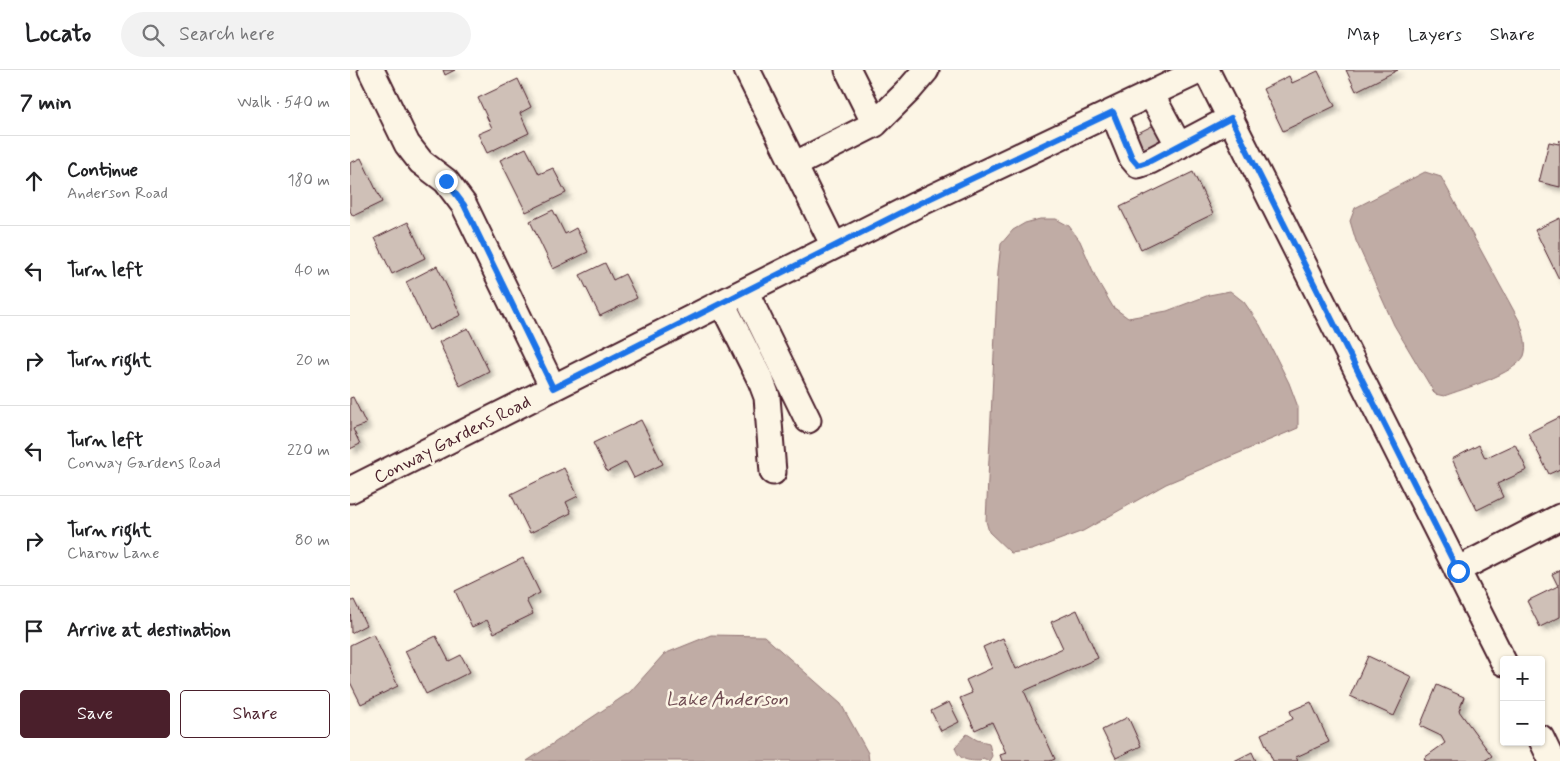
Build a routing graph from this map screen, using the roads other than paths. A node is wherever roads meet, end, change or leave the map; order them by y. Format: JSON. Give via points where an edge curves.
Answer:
{"nodes":[{"id":1,"x":371,"y":70,"type":"edge"},
{"id":2,"x":747,"y":70,"type":"edge"},
{"id":3,"x":848,"y":70,"type":"edge"},
{"id":4,"x":926,"y":70,"type":"edge"},
{"id":5,"x":1201,"y":70,"type":"edge"},
{"id":6,"x":1206,"y":70,"type":"edge"},
{"id":7,"x":1151,"y":94,"type":"junction"},
{"id":8,"x":1113,"y":112,"type":"junction"},
{"id":9,"x":1231,"y":118,"type":"junction"},
{"id":10,"x":875,"y":124,"type":"junction"},
{"id":11,"x":1179,"y":146,"type":"junction"},
{"id":12,"x":794,"y":165,"type":"junction"},
{"id":13,"x":834,"y":246,"type":"junction"},
{"id":14,"x":745,"y":291,"type":"junction"},
{"id":15,"x":722,"y":303,"type":"junction"},
{"id":16,"x":553,"y":388,"type":"junction"},
{"id":17,"x":808,"y":420,"type":"dead end"},
{"id":18,"x":773,"y":472,"type":"dead end"},
{"id":19,"x":350,"y":490,"type":"edge"},
{"id":20,"x":1560,"y":517,"type":"edge"},
{"id":21,"x":1457,"y":570,"type":"junction"},
{"id":22,"x":1500,"y":656,"type":"edge"},
{"id":23,"x":1545,"y":746,"type":"edge"},
{"id":24,"x":1552,"y":761,"type":"edge"}],
"edges":[{"from":1,"to":16,"type":"street","via":[[407,144],[421,162],[446,181],[464,205]]},
{"from":2,"to":12,"type":"street"},
{"from":3,"to":10,"type":"street"},
{"from":4,"to":10,"type":"street"},
{"from":5,"to":7,"type":"street","name":"Conway Gardens Road"},
{"from":6,"to":9,"type":"street"},
{"from":7,"to":8,"type":"street","name":"Conway Gardens Road"},
{"from":7,"to":11,"type":"street"},
{"from":8,"to":11,"type":"street","via":[[1138,165]]},
{"from":8,"to":13,"type":"street","name":"Conway Gardens Road"},
{"from":9,"to":11,"type":"street"},
{"from":9,"to":21,"type":"street"},
{"from":10,"to":12,"type":"street"},
{"from":12,"to":13,"type":"street"},
{"from":13,"to":14,"type":"street","name":"Conway Gardens Road"},
{"from":14,"to":15,"type":"street","name":"Conway Gardens Road"},
{"from":14,"to":17,"type":"street"},
{"from":15,"to":16,"type":"street","name":"Conway Gardens Road"},
{"from":15,"to":18,"type":"street","via":[[767,397]]},
{"from":16,"to":19,"type":"street","name":"Conway Gardens Road"},
{"from":20,"to":21,"type":"street"},
{"from":21,"to":22,"type":"street"},
{"from":23,"to":24,"type":"street"}]}
